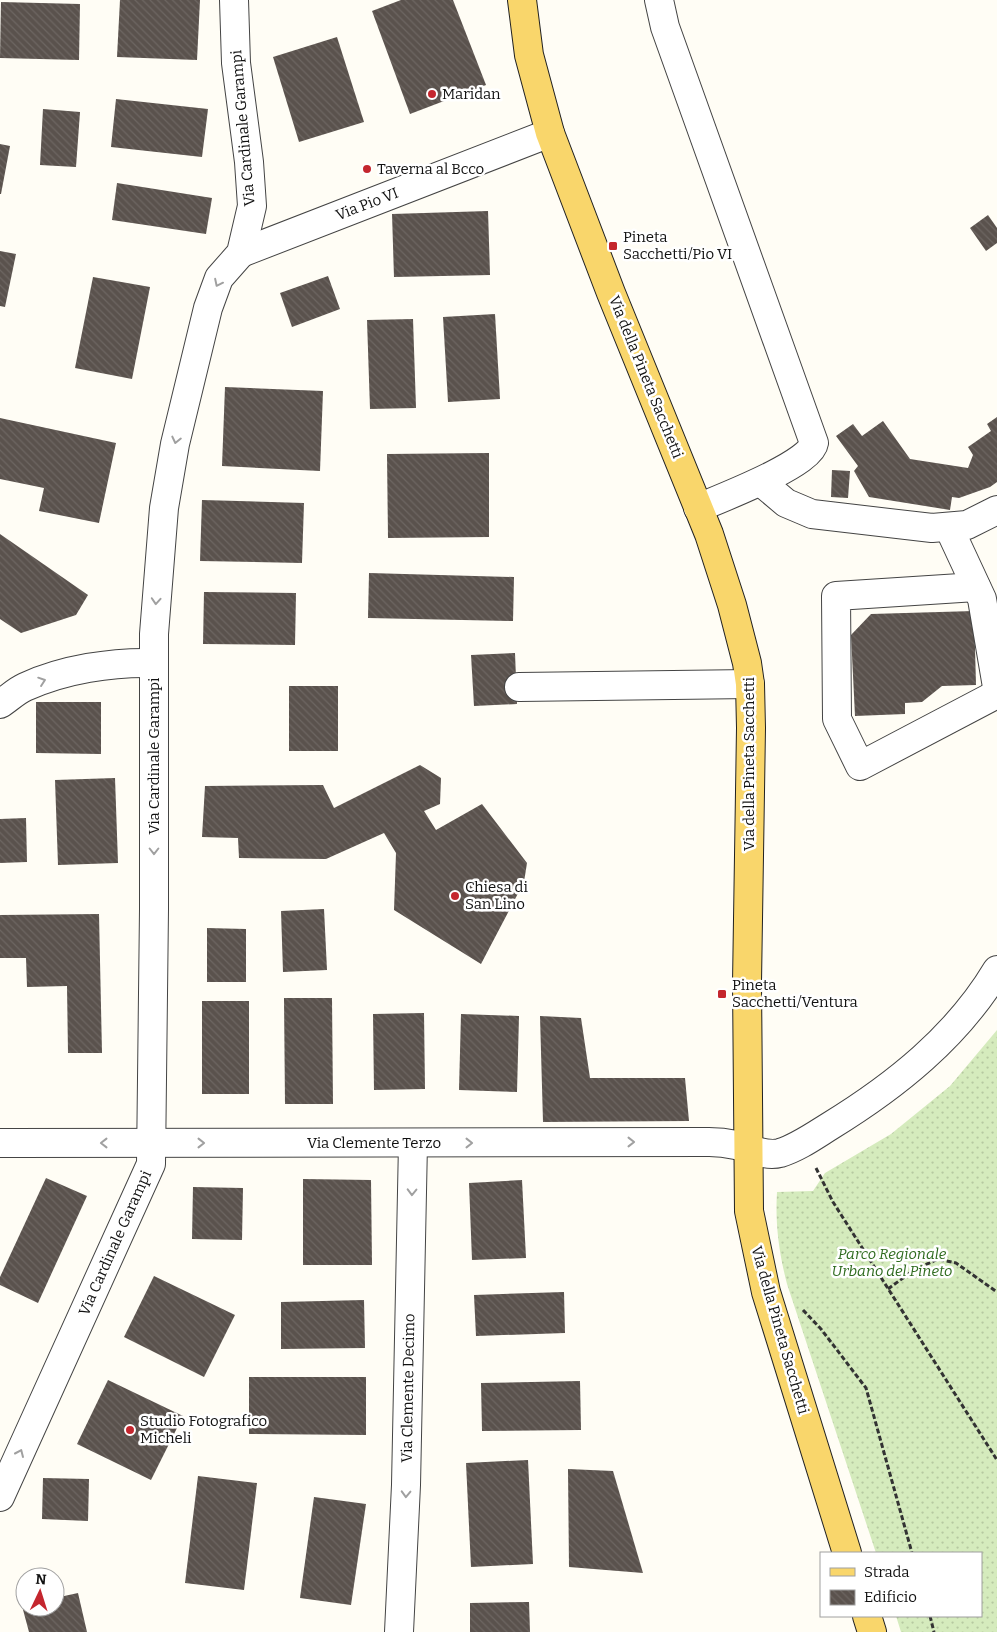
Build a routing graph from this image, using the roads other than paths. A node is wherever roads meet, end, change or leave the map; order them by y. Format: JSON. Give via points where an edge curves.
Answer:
{"nodes":[{"id":1,"x":234,"y":0,"type":"edge"},
{"id":2,"x":659,"y":0,"type":"edge"},
{"id":3,"x":521,"y":1,"type":"edge"},
{"id":4,"x":550,"y":133,"type":"junction"},
{"id":5,"x":241,"y":253,"type":"junction"},
{"id":6,"x":761,"y":482,"type":"junction"},
{"id":7,"x":698,"y":508,"type":"junction"},
{"id":8,"x":997,"y":510,"type":"edge"},
{"id":9,"x":949,"y":528,"type":"junction"},
{"id":10,"x":976,"y":587,"type":"junction"},
{"id":11,"x":153,"y":663,"type":"junction"},
{"id":12,"x":750,"y":684,"type":"junction"},
{"id":13,"x":519,"y":687,"type":"dead end"},
{"id":14,"x":997,"y":687,"type":"edge"},
{"id":15,"x":997,"y":694,"type":"edge"},
{"id":16,"x":0,"y":704,"type":"edge"},
{"id":17,"x":997,"y":970,"type":"edge"},
{"id":18,"x":152,"y":1142,"type":"junction"},
{"id":19,"x":0,"y":1143,"type":"edge"},
{"id":20,"x":413,"y":1143,"type":"junction"},
{"id":21,"x":748,"y":1148,"type":"junction"},
{"id":22,"x":0,"y":1497,"type":"edge"},
{"id":23,"x":847,"y":1552,"type":"edge"},
{"id":24,"x":867,"y":1617,"type":"edge"},
{"id":25,"x":399,"y":1632,"type":"edge"},
{"id":26,"x":872,"y":1632,"type":"edge"}],
"edges":[{"from":1,"to":5,"type":"street","name":"Via Cardinale Garampi","via":[[236,63],[252,206]]},
{"from":2,"to":6,"type":"street","via":[[665,27],[814,438],[814,447],[809,453]]},
{"from":3,"to":4,"type":"main road","name":"Via della Pineta Sacchetti","via":[[529,55]]},
{"from":4,"to":5,"type":"street","name":"Via Pio VI"},
{"from":4,"to":7,"type":"main road","name":"Via della Pineta Sacchetti"},
{"from":5,"to":11,"type":"street","name":"Via Cardinale Garampi","one_way":true,"via":[[220,278],[208,308],[175,444],[164,508]]},
{"from":6,"to":7,"type":"street"},
{"from":6,"to":9,"type":"street","via":[[786,503],[812,514]]},
{"from":7,"to":12,"type":"main road","name":"Via della Pineta Sacchetti","via":[[732,605]]},
{"from":8,"to":9,"type":"street","via":[[967,524]]},
{"from":9,"to":10,"type":"street"},
{"from":10,"to":14,"type":"street","via":[[982,600]]},
{"from":10,"to":15,"type":"street","via":[[836,596],[837,720],[860,766]]},
{"from":16,"to":11,"type":"street","one_way":true,"via":[[24,687],[70,672],[120,664]]},
{"from":11,"to":18,"type":"street","name":"Via Cardinale Garampi","one_way":true},
{"from":12,"to":13,"type":"street"},
{"from":12,"to":21,"type":"main road","name":"Via della Pineta Sacchetti"},
{"from":17,"to":21,"type":"street","name":"Via Clemente Terzo","via":[[959,1020],[922,1060],[884,1092],[803,1142],[779,1153],[769,1154]]},
{"from":18,"to":19,"type":"street","name":"Via Clemente Terzo","one_way":true},
{"from":18,"to":20,"type":"street","name":"Via Clemente Terzo","one_way":true},
{"from":22,"to":18,"type":"street","name":"Via Cardinale Garampi","one_way":true,"via":[[150,1164]]},
{"from":20,"to":21,"type":"street","name":"Via Clemente Terzo","one_way":true,"via":[[709,1142]]},
{"from":20,"to":25,"type":"street","name":"Via Clemente Decimo","one_way":true,"via":[[406,1485]]},
{"from":21,"to":23,"type":"main road","name":"Via della Pineta Sacchetti","via":[[749,1211],[766,1292]]},
{"from":24,"to":26,"type":"main road"}]}
